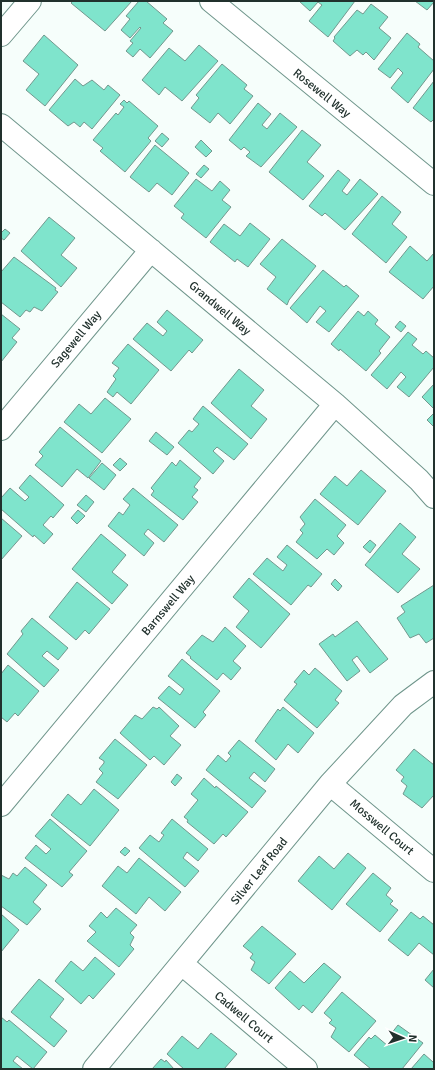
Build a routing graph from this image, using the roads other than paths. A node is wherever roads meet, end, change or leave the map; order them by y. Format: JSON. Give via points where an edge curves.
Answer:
{"nodes":[{"id":1,"x":30,"y":1,"type":"edge"},
{"id":2,"x":211,"y":1,"type":"edge"},
{"id":3,"x":1,"y":35,"type":"edge"},
{"id":4,"x":1,"y":125,"type":"edge"},
{"id":5,"x":434,"y":184,"type":"edge"},
{"id":6,"x":150,"y":250,"type":"junction"},
{"id":7,"x":335,"y":404,"type":"junction"},
{"id":8,"x":1,"y":429,"type":"edge"},
{"id":9,"x":434,"y":497,"type":"edge"},
{"id":10,"x":434,"y":682,"type":"edge"},
{"id":11,"x":330,"y":784,"type":"junction"},
{"id":12,"x":1,"y":805,"type":"edge"},
{"id":13,"x":434,"y":871,"type":"edge"},
{"id":14,"x":182,"y":964,"type":"junction"},
{"id":15,"x":94,"y":1069,"type":"edge"},
{"id":16,"x":306,"y":1069,"type":"edge"}],
"edges":[{"from":1,"to":3,"type":"street"},
{"from":2,"to":5,"type":"street","name":"Rosewell Way"},
{"from":4,"to":6,"type":"street","name":"Grandwell Way"},
{"from":6,"to":7,"type":"street","name":"Grandwell Way"},
{"from":6,"to":8,"type":"street","name":"Sagewell Way"},
{"from":7,"to":9,"type":"street","name":"Grandwell Way","via":[[419,480]]},
{"from":7,"to":12,"type":"street","name":"Barnswell Way"},
{"from":10,"to":11,"type":"street","name":"Silver Leaf Road","via":[[403,706]]},
{"from":11,"to":13,"type":"street","name":"Mosswell Court"},
{"from":11,"to":14,"type":"street","name":"Silver Leaf Road"},
{"from":14,"to":15,"type":"street","name":"Silver Leaf Road"},
{"from":14,"to":16,"type":"street","name":"Cadwell Court"}]}
